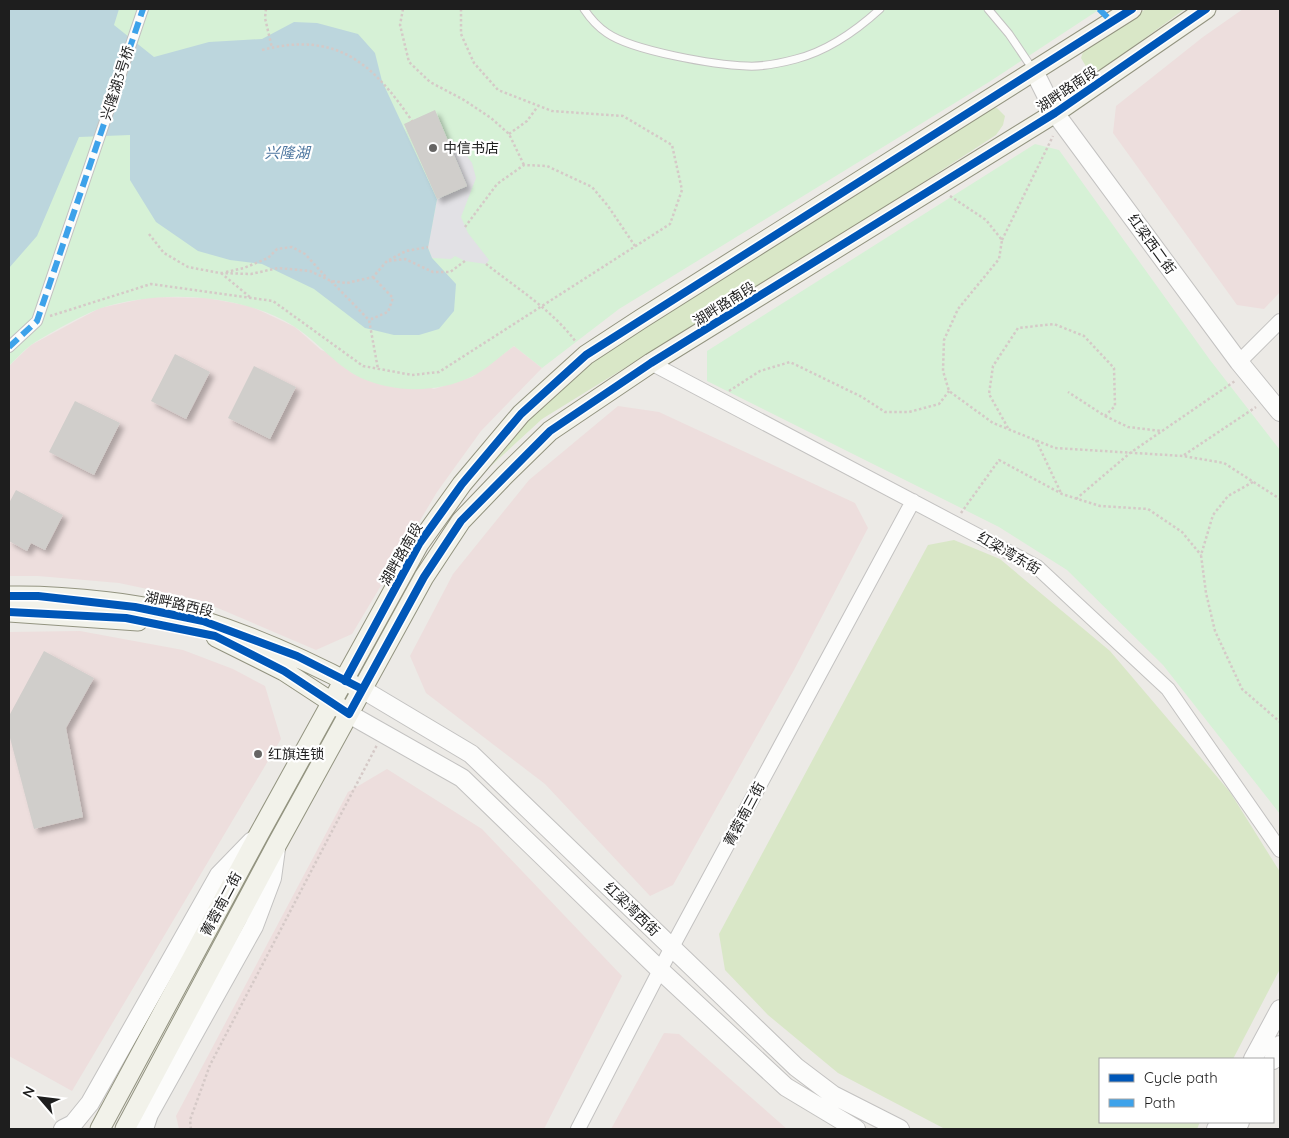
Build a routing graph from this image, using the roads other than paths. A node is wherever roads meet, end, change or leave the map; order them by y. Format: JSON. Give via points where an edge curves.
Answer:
{"nodes":[{"id":1,"x":584,"y":9,"type":"edge"},
{"id":2,"x":880,"y":9,"type":"edge"},
{"id":3,"x":988,"y":9,"type":"edge"},
{"id":4,"x":1132,"y":9,"type":"edge"},
{"id":5,"x":1206,"y":9,"type":"edge"},
{"id":6,"x":141,"y":12,"type":"edge"},
{"id":7,"x":1034,"y":71,"type":"junction"},
{"id":8,"x":1058,"y":116,"type":"junction"},
{"id":9,"x":1280,"y":321,"type":"edge"},
{"id":10,"x":9,"y":346,"type":"edge"},
{"id":11,"x":650,"y":363,"type":"junction"},
{"id":12,"x":1243,"y":367,"type":"junction"},
{"id":13,"x":1275,"y":405,"type":"edge"},
{"id":14,"x":913,"y":501,"type":"junction"},
{"id":15,"x":9,"y":596,"type":"edge"},
{"id":16,"x":9,"y":612,"type":"edge"},
{"id":17,"x":353,"y":685,"type":"junction"},
{"id":18,"x":333,"y":703,"type":"junction"},
{"id":19,"x":349,"y":714,"type":"junction"},
{"id":20,"x":259,"y":834,"type":"junction"},
{"id":21,"x":276,"y":846,"type":"junction"},
{"id":22,"x":1280,"y":850,"type":"edge"},
{"id":23,"x":672,"y":948,"type":"junction"},
{"id":24,"x":660,"y":970,"type":"junction"},
{"id":25,"x":1280,"y":1009,"type":"edge"},
{"id":26,"x":1280,"y":1045,"type":"edge"},
{"id":27,"x":1254,"y":1058,"type":"edge"},
{"id":28,"x":1274,"y":1058,"type":"edge"},
{"id":29,"x":63,"y":1129,"type":"edge"},
{"id":30,"x":100,"y":1129,"type":"edge"},
{"id":31,"x":125,"y":1129,"type":"edge"},
{"id":32,"x":144,"y":1129,"type":"edge"},
{"id":33,"x":578,"y":1129,"type":"edge"},
{"id":34,"x":856,"y":1129,"type":"edge"},
{"id":35,"x":900,"y":1129,"type":"edge"}],
"edges":[{"from":1,"to":2,"type":"lane","via":[[591,20],[608,34],[645,49],[747,66],[797,59],[846,35]]},
{"from":3,"to":7,"type":"lane"},
{"from":4,"to":7,"type":"main road","name":"湖畔路南段"},
{"from":5,"to":8,"type":"main road","name":"湖畔路南段"},
{"from":6,"to":10,"type":"street","name":"兴隆湖3号桥","via":[[36,321]]},
{"from":7,"to":8,"type":"street","name":"红梁西二街"},
{"from":7,"to":17,"type":"main road","name":"湖畔路南段","via":[[586,355],[521,414],[462,484],[419,544]]},
{"from":8,"to":11,"type":"main road","name":"湖畔路南段"},
{"from":8,"to":12,"type":"street","name":"红梁西二街"},
{"from":9,"to":12,"type":"street"},
{"from":11,"to":14,"type":"street","name":"红梁湾东街"},
{"from":11,"to":17,"type":"main road","name":"湖畔路南段","via":[[550,432],[461,521]]},
{"from":12,"to":13,"type":"street","name":"红梁西二街"},
{"from":14,"to":22,"type":"street","name":"红梁湾东街","via":[[1037,567],[1168,689]]},
{"from":14,"to":23,"type":"street","name":"菁蓉南三街"},
{"from":15,"to":17,"type":"main road","name":"湖畔路西段","via":[[38,596],[135,607],[203,621],[296,656]]},
{"from":16,"to":18,"type":"main road","name":"湖畔路西段","via":[[126,618],[215,636],[284,671]]},
{"from":17,"to":18,"type":"main road","name":"菁蓉南二街"},
{"from":17,"to":19,"type":"main road","name":"湖畔路南段"},
{"from":17,"to":23,"type":"street","name":"红梁湾西街","via":[[471,754]]},
{"from":18,"to":19,"type":"main road","name":"湖畔路西段"},
{"from":18,"to":20,"type":"main road","name":"菁蓉南二街"},
{"from":19,"to":21,"type":"main road","name":"菁蓉南二街"},
{"from":19,"to":24,"type":"street","name":"红梁湾西街","via":[[462,778]]},
{"from":20,"to":29,"type":"street","via":[[219,875],[90,1103],[73,1124]]},
{"from":20,"to":30,"type":"main road","name":"菁蓉南二街"},
{"from":21,"to":31,"type":"main road","name":"菁蓉南二街"},
{"from":21,"to":32,"type":"street","via":[[272,878],[254,926],[149,1114]]},
{"from":23,"to":24,"type":"street","name":"菁蓉南三街"},
{"from":23,"to":35,"type":"street","name":"红梁湾西街","via":[[796,1067],[833,1095]]},
{"from":24,"to":33,"type":"street","name":"菁蓉南三街"},
{"from":24,"to":34,"type":"street","name":"红梁湾西街","via":[[786,1087]]},
{"from":25,"to":27,"type":"street"},
{"from":26,"to":28,"type":"street"}]}
